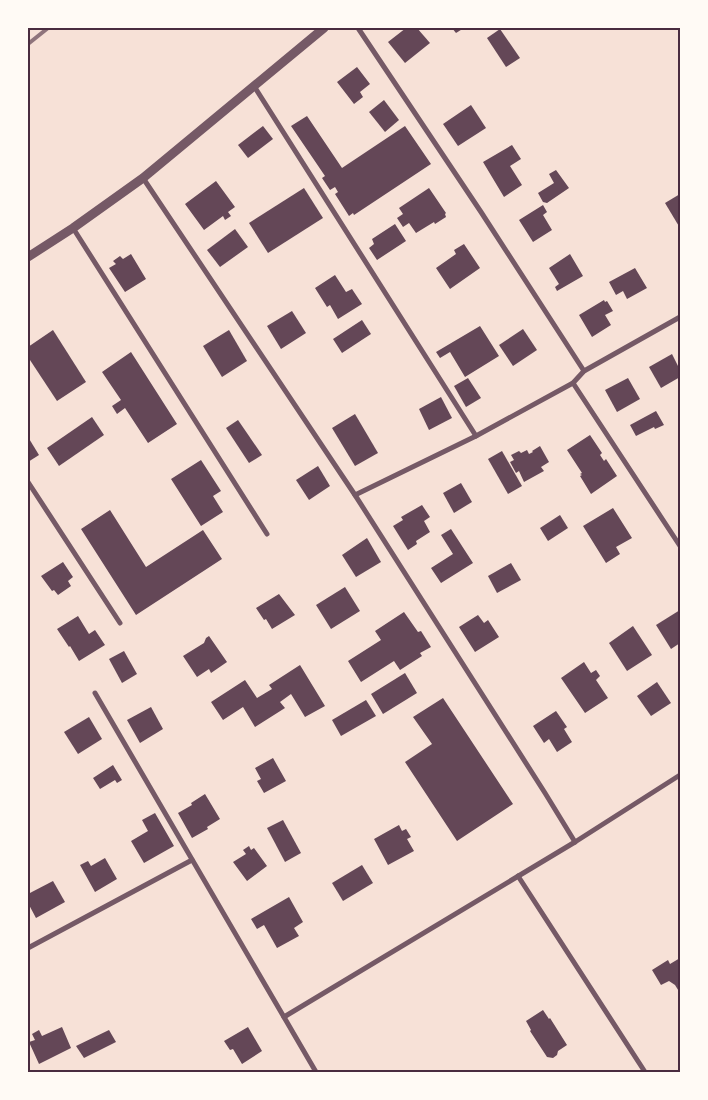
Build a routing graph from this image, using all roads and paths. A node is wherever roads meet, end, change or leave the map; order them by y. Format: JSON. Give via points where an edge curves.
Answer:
{"nodes":[{"id":1,"x":324,"y":28,"type":"edge"},
{"id":2,"x":358,"y":28,"type":"edge"},
{"id":3,"x":254,"y":86,"type":"junction"},
{"id":4,"x":143,"y":178,"type":"junction"},
{"id":5,"x":73,"y":228,"type":"junction"},
{"id":6,"x":28,"y":257,"type":"edge"},
{"id":7,"x":680,"y":317,"type":"edge"},
{"id":8,"x":584,"y":371,"type":"junction"},
{"id":9,"x":573,"y":383,"type":"junction"},
{"id":10,"x":476,"y":436,"type":"junction"},
{"id":11,"x":28,"y":482,"type":"edge"},
{"id":12,"x":355,"y":495,"type":"junction"},
{"id":13,"x":267,"y":534,"type":"dead end"},
{"id":14,"x":680,"y":546,"type":"edge"},
{"id":15,"x":120,"y":623,"type":"dead end"},
{"id":16,"x":95,"y":693,"type":"dead end"},
{"id":17,"x":680,"y":775,"type":"edge"},
{"id":18,"x":575,"y":842,"type":"junction"},
{"id":19,"x":192,"y":860,"type":"junction"},
{"id":20,"x":518,"y":876,"type":"junction"},
{"id":21,"x":28,"y":948,"type":"edge"},
{"id":22,"x":284,"y":1017,"type":"junction"},
{"id":23,"x":316,"y":1072,"type":"edge"},
{"id":24,"x":645,"y":1072,"type":"edge"}],
"edges":[{"from":1,"to":3,"type":"street"},
{"from":2,"to":8,"type":"street"},
{"from":3,"to":4,"type":"street"},
{"from":3,"to":10,"type":"street"},
{"from":4,"to":5,"type":"street"},
{"from":4,"to":12,"type":"street"},
{"from":5,"to":6,"type":"street"},
{"from":5,"to":13,"type":"street"},
{"from":7,"to":8,"type":"street"},
{"from":8,"to":9,"type":"street"},
{"from":9,"to":10,"type":"street"},
{"from":9,"to":14,"type":"street"},
{"from":10,"to":12,"type":"street"},
{"from":11,"to":15,"type":"street"},
{"from":12,"to":18,"type":"street"},
{"from":16,"to":19,"type":"street"},
{"from":17,"to":18,"type":"street"},
{"from":18,"to":20,"type":"street"},
{"from":19,"to":21,"type":"street"},
{"from":19,"to":22,"type":"street"},
{"from":20,"to":22,"type":"street"},
{"from":20,"to":24,"type":"street"},
{"from":22,"to":23,"type":"street"}]}
